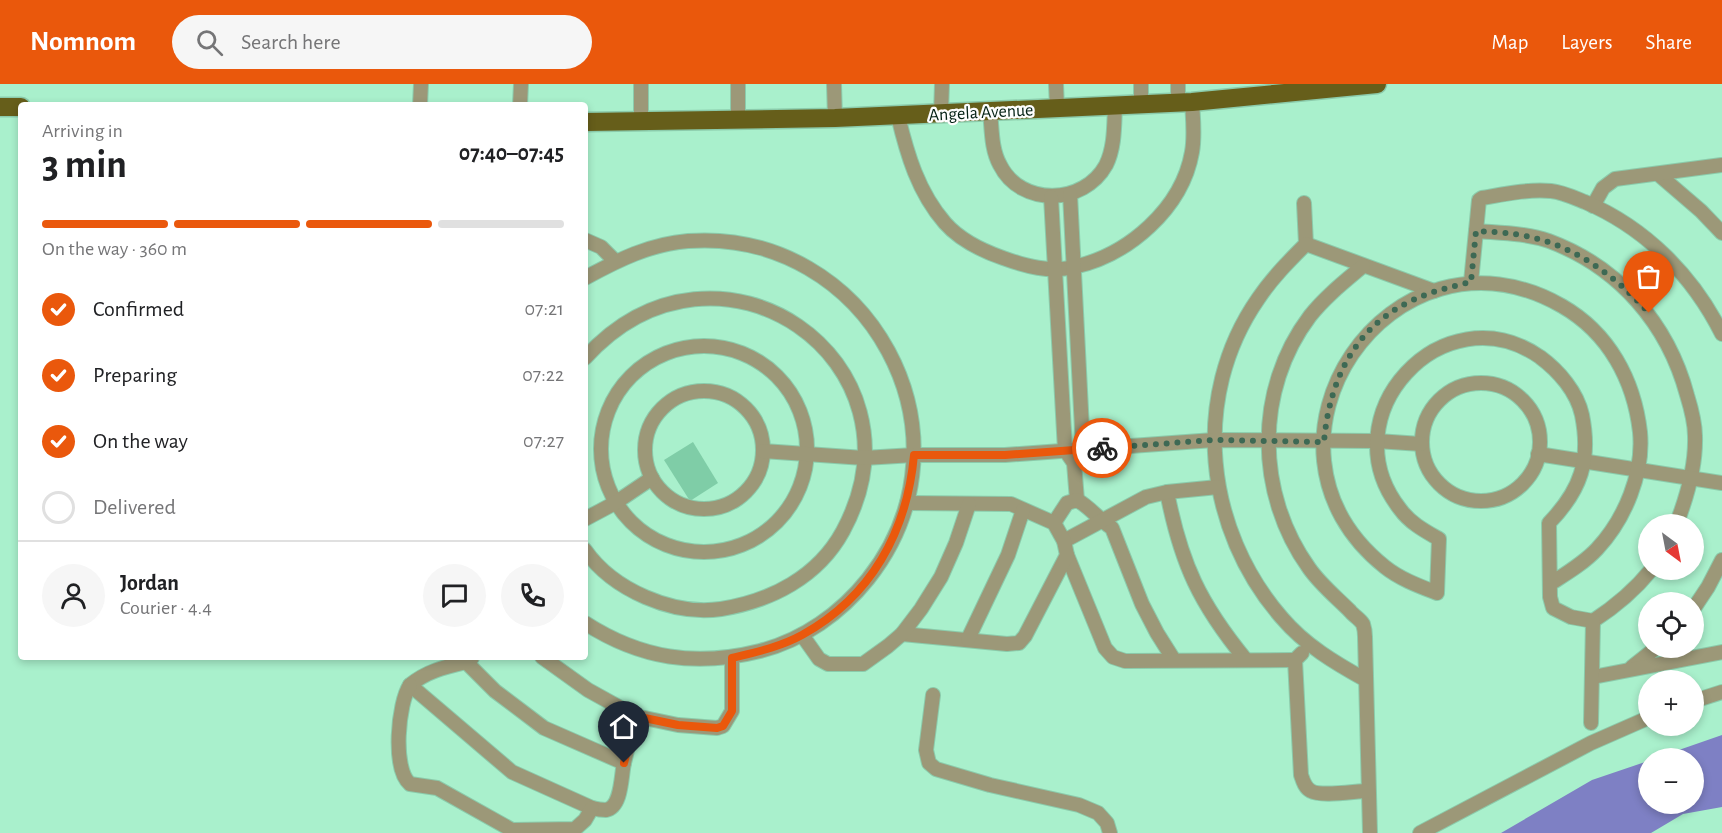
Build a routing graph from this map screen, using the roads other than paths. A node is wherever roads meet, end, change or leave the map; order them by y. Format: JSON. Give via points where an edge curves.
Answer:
{"nodes":[{"id":1,"x":421,"y":84,"type":"edge"},
{"id":2,"x":521,"y":84,"type":"edge"},
{"id":3,"x":641,"y":84,"type":"edge"},
{"id":4,"x":738,"y":84,"type":"edge"},
{"id":5,"x":834,"y":84,"type":"edge"},
{"id":6,"x":942,"y":84,"type":"edge"},
{"id":7,"x":1056,"y":84,"type":"edge"},
{"id":8,"x":1141,"y":84,"type":"edge"},
{"id":9,"x":1178,"y":84,"type":"edge"},
{"id":10,"x":1377,"y":84,"type":"edge"},
{"id":11,"x":420,"y":102,"type":"edge"},
{"id":12,"x":520,"y":102,"type":"edge"},
{"id":13,"x":1185,"y":103,"type":"junction"},
{"id":14,"x":1141,"y":105,"type":"junction"},
{"id":15,"x":1115,"y":106,"type":"junction"},
{"id":16,"x":0,"y":107,"type":"edge"},
{"id":17,"x":18,"y":107,"type":"edge"},
{"id":18,"x":1057,"y":108,"type":"junction"},
{"id":19,"x":990,"y":111,"type":"junction"},
{"id":20,"x":941,"y":113,"type":"junction"},
{"id":21,"x":898,"y":116,"type":"junction"},
{"id":22,"x":835,"y":118,"type":"junction"},
{"id":23,"x":738,"y":120,"type":"junction"},
{"id":24,"x":641,"y":121,"type":"junction"},
{"id":25,"x":588,"y":122,"type":"edge"},
{"id":26,"x":1722,"y":165,"type":"edge"},
{"id":27,"x":1658,"y":174,"type":"junction"},
{"id":28,"x":1070,"y":194,"type":"junction"},
{"id":29,"x":1052,"y":197,"type":"junction"},
{"id":30,"x":1304,"y":203,"type":"dead end"},
{"id":31,"x":1593,"y":206,"type":"junction"},
{"id":32,"x":1476,"y":231,"type":"junction"},
{"id":33,"x":1722,"y":233,"type":"edge"},
{"id":34,"x":588,"y":241,"type":"edge"},
{"id":35,"x":1306,"y":244,"type":"junction"},
{"id":36,"x":615,"y":261,"type":"junction"},
{"id":37,"x":1363,"y":266,"type":"junction"},
{"id":38,"x":1073,"y":267,"type":"junction"},
{"id":39,"x":1055,"y":268,"type":"junction"},
{"id":40,"x":588,"y":276,"type":"edge"},
{"id":41,"x":1471,"y":282,"type":"junction"},
{"id":42,"x":1434,"y":291,"type":"junction"},
{"id":43,"x":1722,"y":334,"type":"edge"},
{"id":44,"x":588,"y":355,"type":"edge"},
{"id":45,"x":1214,"y":440,"type":"junction"},
{"id":46,"x":1268,"y":441,"type":"junction"},
{"id":47,"x":1377,"y":441,"type":"junction"},
{"id":48,"x":1324,"y":442,"type":"junction"},
{"id":49,"x":1421,"y":444,"type":"junction"},
{"id":50,"x":1083,"y":449,"type":"junction"},
{"id":51,"x":1065,"y":450,"type":"junction"},
{"id":52,"x":764,"y":451,"type":"junction"},
{"id":53,"x":808,"y":453,"type":"junction"},
{"id":54,"x":1538,"y":454,"type":"junction"},
{"id":55,"x":914,"y":455,"type":"junction"},
{"id":56,"x":864,"y":458,"type":"junction"},
{"id":57,"x":1584,"y":462,"type":"junction"},
{"id":58,"x":1074,"y":463,"type":"junction"},
{"id":59,"x":1637,"y":471,"type":"junction"},
{"id":60,"x":652,"y":477,"type":"junction"},
{"id":61,"x":1692,"y":479,"type":"junction"},
{"id":62,"x":1722,"y":483,"type":"edge"},
{"id":63,"x":1218,"y":487,"type":"junction"},
{"id":64,"x":1167,"y":492,"type":"junction"},
{"id":65,"x":1077,"y":500,"type":"junction"},
{"id":66,"x":615,"y":503,"type":"junction"},
{"id":67,"x":907,"y":503,"type":"junction"},
{"id":68,"x":969,"y":504,"type":"junction"},
{"id":69,"x":1023,"y":510,"type":"junction"},
{"id":70,"x":1680,"y":514,"type":"edge"},
{"id":71,"x":588,"y":517,"type":"edge"},
{"id":72,"x":1101,"y":521,"type":"junction"},
{"id":73,"x":1054,"y":523,"type":"junction"},
{"id":74,"x":1065,"y":548,"type":"junction"},
{"id":75,"x":588,"y":553,"type":"edge"},
{"id":76,"x":1722,"y":560,"type":"edge"},
{"id":77,"x":1643,"y":580,"type":"edge"},
{"id":78,"x":1550,"y":584,"type":"junction"},
{"id":79,"x":1704,"y":593,"type":"edge"},
{"id":80,"x":1593,"y":621,"type":"junction"},
{"id":81,"x":588,"y":625,"type":"edge"},
{"id":82,"x":902,"y":634,"type":"junction"},
{"id":83,"x":802,"y":635,"type":"junction"},
{"id":84,"x":968,"y":639,"type":"junction"},
{"id":85,"x":1310,"y":645,"type":"junction"},
{"id":86,"x":1722,"y":652,"type":"edge"},
{"id":87,"x":732,"y":658,"type":"junction"},
{"id":88,"x":1643,"y":658,"type":"edge"},
{"id":89,"x":467,"y":660,"type":"edge"},
{"id":90,"x":471,"y":660,"type":"edge"},
{"id":91,"x":546,"y":660,"type":"edge"},
{"id":92,"x":1174,"y":660,"type":"junction"},
{"id":93,"x":1246,"y":660,"type":"junction"},
{"id":94,"x":1295,"y":660,"type":"junction"},
{"id":95,"x":1629,"y":669,"type":"junction"},
{"id":96,"x":1593,"y":677,"type":"junction"},
{"id":97,"x":1366,"y":680,"type":"junction"},
{"id":98,"x":410,"y":685,"type":"junction"},
{"id":99,"x":1722,"y":692,"type":"edge"},
{"id":100,"x":933,"y":695,"type":"dead end"},
{"id":101,"x":1704,"y":698,"type":"edge"},
{"id":102,"x":635,"y":716,"type":"junction"},
{"id":103,"x":1638,"y":722,"type":"edge"},
{"id":104,"x":1591,"y":723,"type":"dead end"},
{"id":105,"x":624,"y":763,"type":"junction"},
{"id":106,"x":1368,"y":791,"type":"junction"},
{"id":107,"x":592,"y":808,"type":"junction"},
{"id":108,"x":1110,"y":833,"type":"edge"},
{"id":109,"x":1370,"y":833,"type":"edge"},
{"id":110,"x":1420,"y":833,"type":"edge"}],
"edges":[{"from":1,"to":11,"type":"street"},
{"from":2,"to":12,"type":"street"},
{"from":3,"to":24,"type":"street"},
{"from":4,"to":23,"type":"street"},
{"from":5,"to":22,"type":"street"},
{"from":6,"to":20,"type":"street"},
{"from":7,"to":18,"type":"street"},
{"from":8,"to":14,"type":"street"},
{"from":9,"to":13,"type":"street"},
{"from":10,"to":13,"type":"main road","name":"Angela Avenue"},
{"from":13,"to":14,"type":"main road","name":"Angela Avenue"},
{"from":13,"to":38,"type":"street","via":[[1194,132],[1192,154],[1172,200],[1154,222],[1125,246]]},
{"from":14,"to":15,"type":"main road","name":"Angela Avenue"},
{"from":15,"to":18,"type":"main road","name":"Angela Avenue"},
{"from":15,"to":28,"type":"street","via":[[1113,141],[1106,165],[1084,188]]},
{"from":16,"to":17,"type":"main road"},
{"from":18,"to":19,"type":"main road","name":"Angela Avenue"},
{"from":19,"to":20,"type":"main road","name":"Angela Avenue"},
{"from":19,"to":29,"type":"street","via":[[994,152],[1000,167],[1022,189]]},
{"from":20,"to":21,"type":"main road","name":"Angela Avenue"},
{"from":21,"to":22,"type":"main road","name":"Angela Avenue"},
{"from":21,"to":39,"type":"street","via":[[916,178],[946,225],[996,256],[1034,268]]},
{"from":22,"to":23,"type":"main road","name":"Angela Avenue"},
{"from":23,"to":24,"type":"main road","name":"Angela Avenue"},
{"from":24,"to":25,"type":"main road","name":"Angela Avenue"},
{"from":26,"to":27,"type":"street"},
{"from":27,"to":31,"type":"street","via":[[1615,179],[1603,188]]},
{"from":27,"to":33,"type":"street"},
{"from":28,"to":29,"type":"street"},
{"from":28,"to":38,"type":"street"},
{"from":29,"to":39,"type":"street"},
{"from":30,"to":35,"type":"street"},
{"from":31,"to":32,"type":"street","via":[[1553,191],[1482,198],[1477,203]]},
{"from":31,"to":43,"type":"street","via":[[1626,224],[1681,271]]},
{"from":32,"to":41,"type":"street"},
{"from":32,"to":61,"type":"street","via":[[1548,241],[1581,256],[1610,274],[1649,313],[1674,356],[1691,408],[1695,436]]},
{"from":34,"to":36,"type":"street","via":[[601,247]]},
{"from":35,"to":37,"type":"street"},
{"from":35,"to":45,"type":"street","via":[[1257,300],[1239,332],[1226,367]]},
{"from":36,"to":40,"type":"street"},
{"from":36,"to":55,"type":"street","via":[[659,245],[713,240],[767,250],[816,272],[858,306],[889,350],[908,401]]},
{"from":37,"to":42,"type":"street"},
{"from":37,"to":46,"type":"street","via":[[1310,316],[1290,348],[1272,404]]},
{"from":38,"to":39,"type":"street"},
{"from":38,"to":50,"type":"street"},
{"from":39,"to":51,"type":"street"},
{"from":41,"to":42,"type":"street"},
{"from":41,"to":59,"type":"street","via":[[1511,286],[1545,296],[1576,314],[1602,338],[1622,367],[1635,400],[1640,435]]},
{"from":42,"to":48,"type":"street","via":[[1384,318],[1358,345],[1334,386],[1326,413]]},
{"from":44,"to":56,"type":"street","via":[[638,314],[671,303],[705,298],[751,303],[793,322],[841,370],[859,412]]},
{"from":45,"to":46,"type":"street"},
{"from":45,"to":50,"type":"street"},
{"from":45,"to":63,"type":"street"},
{"from":46,"to":48,"type":"street"},
{"from":46,"to":97,"type":"street","via":[[1270,480],[1293,544],[1310,570],[1363,624]]},
{"from":47,"to":48,"type":"street"},
{"from":47,"to":48,"type":"street","via":[[1379,466],[1391,496],[1418,527],[1439,539],[1437,593],[1410,582],[1364,548],[1334,498]]},
{"from":47,"to":49,"type":"street"},
{"from":47,"to":57,"type":"street","via":[[1381,415],[1391,391],[1408,370],[1453,343],[1479,339],[1506,342],[1530,351],[1552,366],[1569,386],[1581,410],[1586,435]]},
{"from":49,"to":54,"type":"street","via":[[1424,461],[1443,488],[1475,501],[1492,500],[1522,484]]},
{"from":49,"to":54,"type":"street","via":[[1431,409],[1444,396],[1477,383],[1512,392],[1526,404],[1540,436]]},
{"from":50,"to":51,"type":"street"},
{"from":50,"to":58,"type":"street"},
{"from":51,"to":55,"type":"street","via":[[1005,455]]},
{"from":51,"to":58,"type":"street"},
{"from":52,"to":53,"type":"street"},
{"from":52,"to":60,"type":"street","via":[[760,471],[752,484],[730,503],[715,508],[700,509],[671,500]]},
{"from":52,"to":60,"type":"street","via":[[759,427],[742,404],[715,392],[686,394],[662,409],[647,435],[646,464]]},
{"from":53,"to":56,"type":"street"},
{"from":53,"to":66,"type":"street","via":[[803,483],[791,506],[774,526],[752,541],[728,550],[702,553],[668,546],[631,523]]},
{"from":53,"to":66,"type":"street","via":[[804,419],[797,401],[773,370],[757,359],[720,346],[681,348],[645,364],[618,392],[609,409],[602,437],[602,466]]},
{"from":54,"to":57,"type":"street"},
{"from":55,"to":56,"type":"street"},
{"from":55,"to":67,"type":"street"},
{"from":56,"to":75,"type":"street","via":[[861,487],[852,514],[820,562],[798,581],[745,605],[688,608],[659,602],[609,575]]},
{"from":57,"to":59,"type":"street"},
{"from":57,"to":78,"type":"street","via":[[1572,495],[1549,523]]},
{"from":58,"to":65,"type":"street"},
{"from":59,"to":61,"type":"street"},
{"from":59,"to":78,"type":"street","via":[[1629,499],[1598,549]]},
{"from":60,"to":66,"type":"street"},
{"from":61,"to":62,"type":"street"},
{"from":61,"to":70,"type":"street"},
{"from":63,"to":64,"type":"street"},
{"from":63,"to":85,"type":"street","via":[[1241,558],[1283,620]]},
{"from":64,"to":72,"type":"street","via":[[1136,501]]},
{"from":64,"to":93,"type":"street","via":[[1174,529],[1198,591],[1222,631]]},
{"from":65,"to":72,"type":"street"},
{"from":65,"to":73,"type":"street","via":[[1067,503]]},
{"from":66,"to":71,"type":"street"},
{"from":67,"to":68,"type":"street"},
{"from":67,"to":83,"type":"street","via":[[895,536],[864,584],[831,616]]},
{"from":68,"to":69,"type":"street","via":[[997,502]]},
{"from":68,"to":82,"type":"street","via":[[941,577]]},
{"from":69,"to":73,"type":"street"},
{"from":69,"to":84,"type":"street","via":[[1008,555]]},
{"from":72,"to":74,"type":"street"},
{"from":72,"to":92,"type":"street","via":[[1112,528],[1142,604]]},
{"from":73,"to":74,"type":"street"},
{"from":74,"to":84,"type":"street","via":[[1019,643]]},
{"from":74,"to":92,"type":"street","via":[[1105,648],[1113,657],[1125,661]]},
{"from":76,"to":79,"type":"street"},
{"from":77,"to":80,"type":"street"},
{"from":78,"to":80,"type":"street","via":[[1553,608]]},
{"from":80,"to":96,"type":"street"},
{"from":81,"to":87,"type":"street","via":[[628,646],[655,654],[683,659]]},
{"from":82,"to":83,"type":"street","via":[[863,664],[842,666],[819,658]]},
{"from":82,"to":84,"type":"street"},
{"from":83,"to":87,"type":"street"},
{"from":85,"to":94,"type":"street"},
{"from":85,"to":97,"type":"street"},
{"from":86,"to":95,"type":"street"},
{"from":87,"to":102,"type":"street","via":[[732,711],[723,726],[678,725]]},
{"from":88,"to":95,"type":"street"},
{"from":89,"to":98,"type":"street","via":[[432,670]]},
{"from":90,"to":105,"type":"street","via":[[495,691],[544,728]]},
{"from":91,"to":102,"type":"street","via":[[588,690]]},
{"from":92,"to":93,"type":"street"},
{"from":93,"to":94,"type":"street"},
{"from":94,"to":106,"type":"street","via":[[1301,775],[1305,785],[1312,792],[1322,793]]},
{"from":95,"to":96,"type":"street"},
{"from":96,"to":104,"type":"street"},
{"from":97,"to":106,"type":"street"},
{"from":98,"to":107,"type":"street","via":[[512,772]]},
{"from":98,"to":107,"type":"street","via":[[404,695],[399,728],[401,768],[410,784],[436,788],[512,830],[575,829]]},
{"from":99,"to":101,"type":"street"},
{"from":100,"to":108,"type":"street","via":[[926,750],[929,763],[936,769],[1080,805],[1098,813]]},
{"from":102,"to":105,"type":"street"},
{"from":103,"to":110,"type":"street"},
{"from":105,"to":107,"type":"street","via":[[617,800],[604,810]]},
{"from":106,"to":109,"type":"street"}]}
